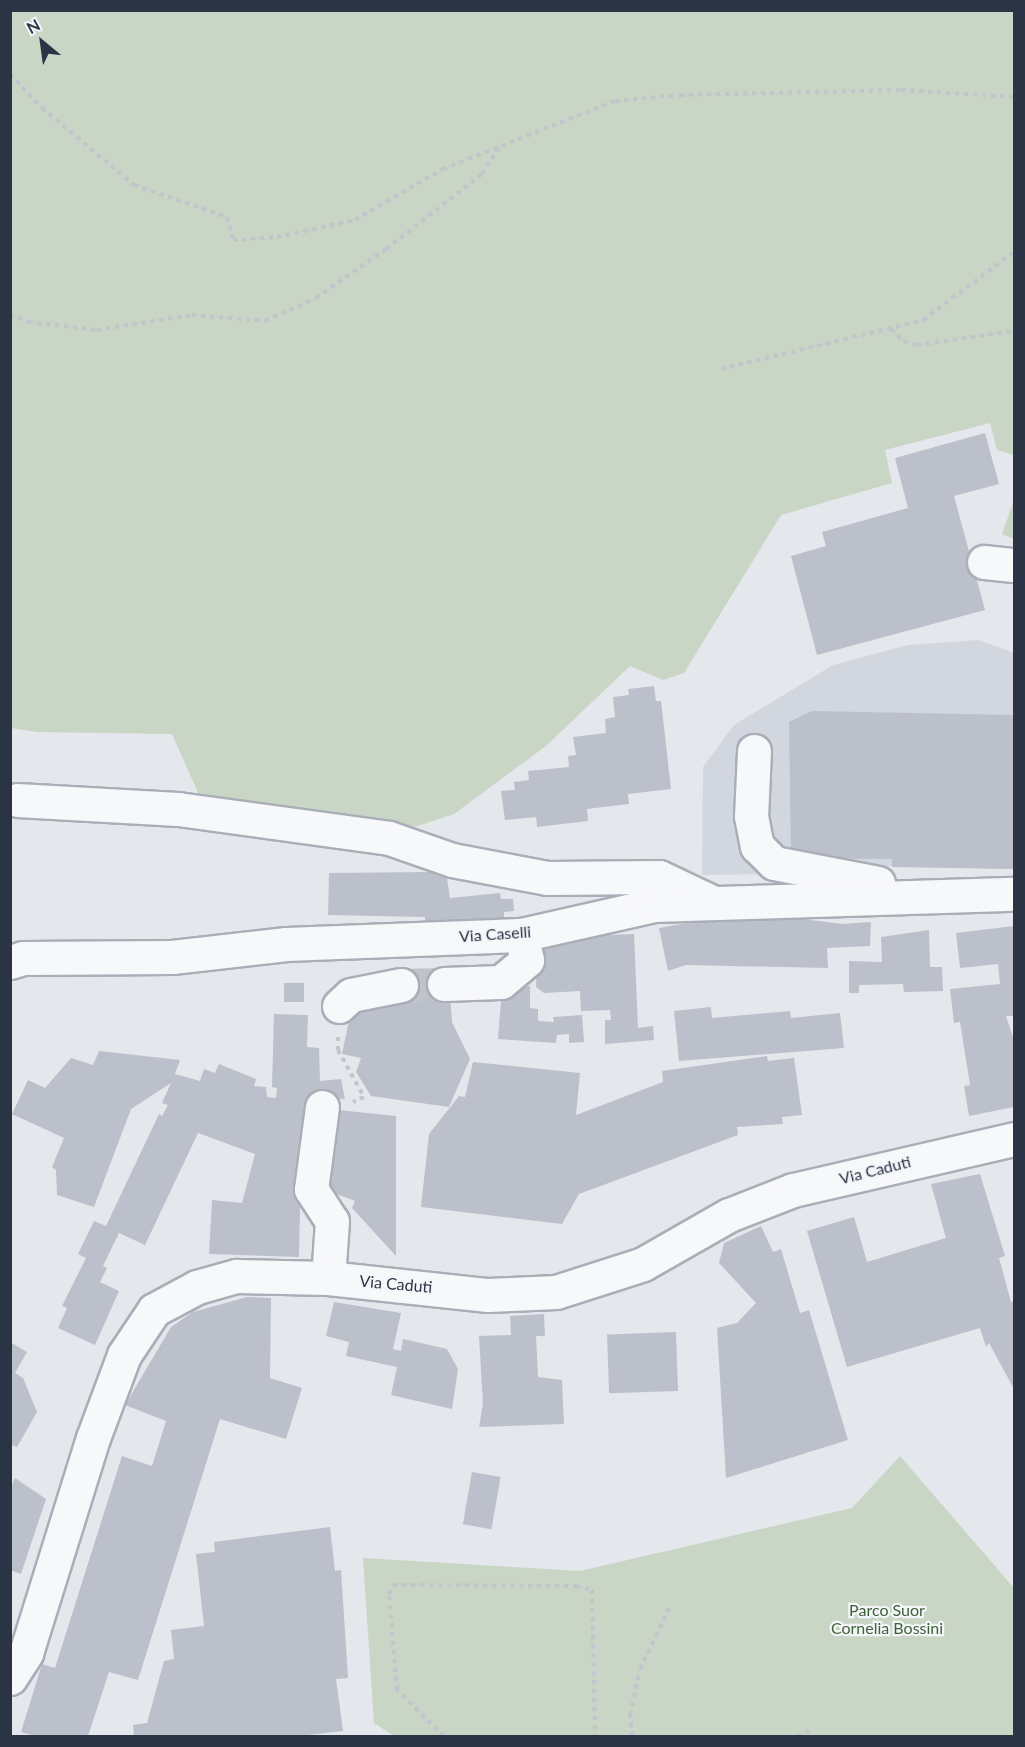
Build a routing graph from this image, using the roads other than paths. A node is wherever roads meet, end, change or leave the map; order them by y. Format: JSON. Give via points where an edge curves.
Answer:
{"nodes":[{"id":1,"x":754,"y":751,"type":"dead end"},
{"id":2,"x":16,"y":800,"type":"dead end"},
{"id":3,"x":1014,"y":894,"type":"edge"},
{"id":4,"x":944,"y":895,"type":"junction"},
{"id":5,"x":711,"y":901,"type":"junction"},
{"id":6,"x":521,"y":935,"type":"junction"},
{"id":7,"x":15,"y":958,"type":"edge"},
{"id":8,"x":444,"y":984,"type":"tunnel mouth"},
{"id":9,"x":400,"y":985,"type":"tunnel mouth"},
{"id":10,"x":339,"y":1006,"type":"road end"},
{"id":11,"x":322,"y":1107,"type":"road end"},
{"id":12,"x":1014,"y":1139,"type":"edge"},
{"id":13,"x":328,"y":1278,"type":"junction"},
{"id":14,"x":16,"y":1658,"type":"edge"}],
"edges":[{"from":1,"to":4,"type":"street","via":[[751,816],[757,846],[774,863]]},
{"from":2,"to":5,"type":"street","via":[[178,809],[389,838],[452,860],[547,878],[658,877]]},
{"from":3,"to":4,"type":"street","name":"Via Caselli"},
{"from":4,"to":5,"type":"street","name":"Via Caselli"},
{"from":5,"to":6,"type":"street","name":"Via Caselli","via":[[654,905]]},
{"from":6,"to":7,"type":"street","name":"Via Caselli","via":[[286,944],[172,957]]},
{"from":6,"to":8,"type":"street","via":[[527,960],[501,982]]},
{"from":9,"to":10,"type":"street","via":[[351,995]]},
{"from":11,"to":13,"type":"street","via":[[311,1190],[332,1221]]},
{"from":12,"to":13,"type":"street","name":"Via Caduti","via":[[793,1190],[729,1215],[643,1264],[556,1292],[488,1295]]},
{"from":13,"to":14,"type":"street","name":"Via Caduti","via":[[236,1276],[197,1287],[154,1310],[124,1355]]}]}
